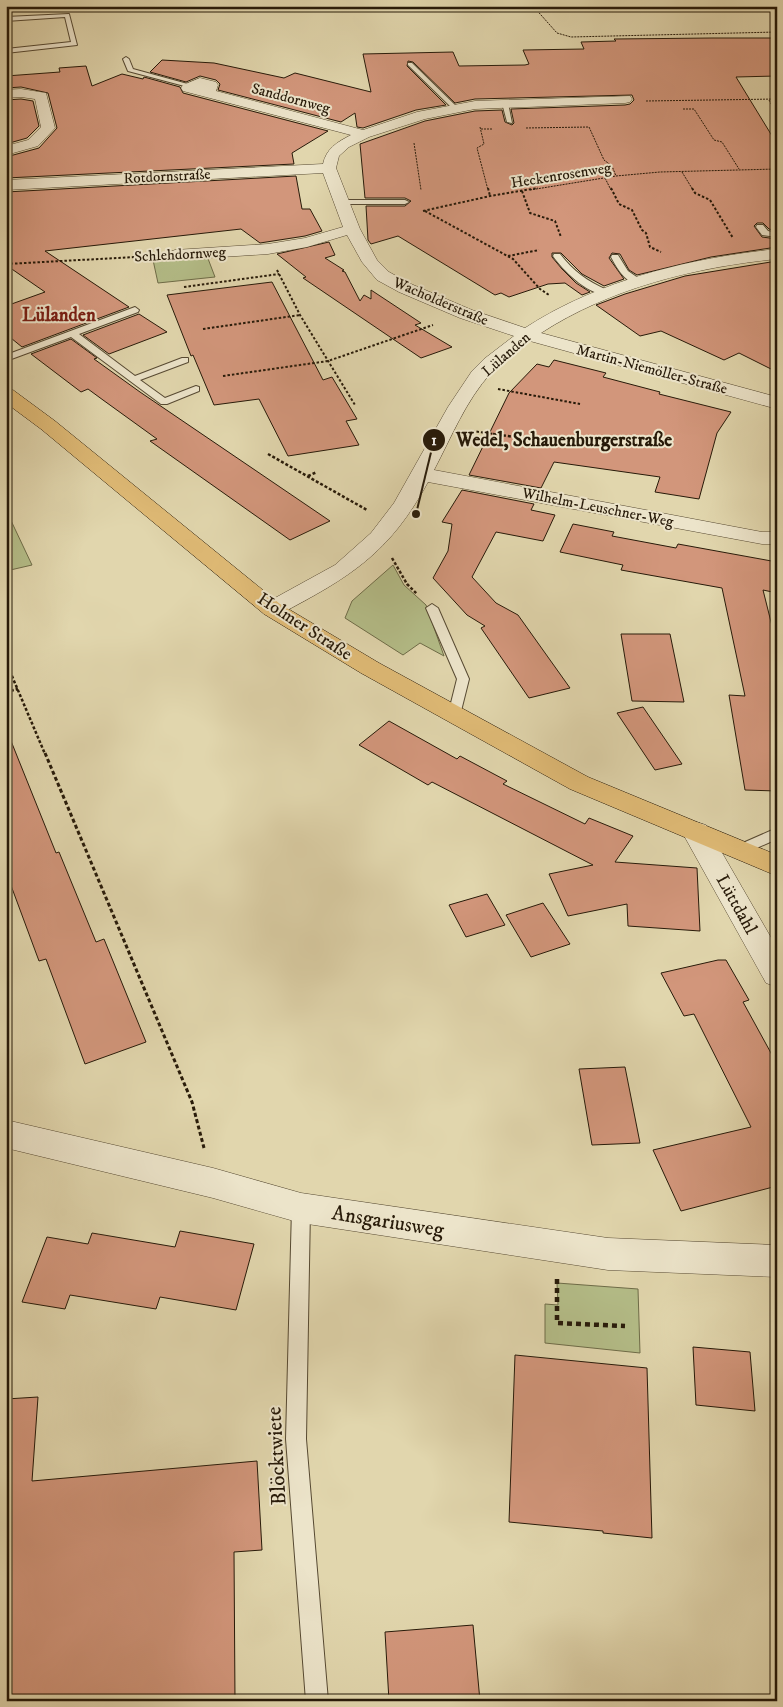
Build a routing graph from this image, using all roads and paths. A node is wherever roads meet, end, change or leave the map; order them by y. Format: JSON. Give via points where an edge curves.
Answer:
{"nodes":[{"id":1,"x":533,"y":6,"type":"edge"},
{"id":2,"x":6,"y":19,"type":"edge"},
{"id":3,"x":777,"y":32,"type":"edge"},
{"id":4,"x":6,"y":51,"type":"edge"},
{"id":5,"x":126,"y":59,"type":"dead end"},
{"id":6,"x":410,"y":64,"type":"dead end"},
{"id":7,"x":192,"y":86,"type":"joint"},
{"id":8,"x":6,"y":94,"type":"edge"},
{"id":9,"x":625,"y":99,"type":"dead end"},
{"id":10,"x":777,"y":99,"type":"edge"},
{"id":11,"x":768,"y":100,"type":"junction"},
{"id":12,"x":646,"y":101,"type":"dead end"},
{"id":13,"x":505,"y":103,"type":"junction"},
{"id":14,"x":475,"y":105,"type":"junction"},
{"id":15,"x":454,"y":107,"type":"junction"},
{"id":16,"x":683,"y":109,"type":"dead end"},
{"id":17,"x":777,"y":115,"type":"edge"},
{"id":18,"x":510,"y":122,"type":"dead end"},
{"id":19,"x":500,"y":128,"type":"dead end"},
{"id":20,"x":526,"y":128,"type":"dead end"},
{"id":21,"x":481,"y":129,"type":"junction"},
{"id":22,"x":364,"y":134,"type":"junction"},
{"id":23,"x":414,"y":143,"type":"dead end"},
{"id":24,"x":6,"y":151,"type":"edge"},
{"id":25,"x":329,"y":168,"type":"junction"},
{"id":26,"x":777,"y":169,"type":"edge"},
{"id":27,"x":739,"y":170,"type":"junction"},
{"id":28,"x":682,"y":171,"type":"junction"},
{"id":29,"x":616,"y":176,"type":"junction"},
{"id":30,"x":605,"y":178,"type":"junction"},
{"id":31,"x":6,"y":185,"type":"edge"},
{"id":32,"x":422,"y":191,"type":"dead end"},
{"id":33,"x":522,"y":191,"type":"junction"},
{"id":34,"x":490,"y":196,"type":"junction"},
{"id":35,"x":342,"y":202,"type":"junction"},
{"id":36,"x":405,"y":202,"type":"dead end"},
{"id":37,"x":420,"y":210,"type":"dead end"},
{"id":38,"x":425,"y":211,"type":"junction"},
{"id":39,"x":415,"y":213,"type":"dead end"},
{"id":40,"x":760,"y":227,"type":"dead end"},
{"id":41,"x":352,"y":229,"type":"junction"},
{"id":42,"x":777,"y":235,"type":"edge"},
{"id":43,"x":564,"y":247,"type":"junction"},
{"id":44,"x":268,"y":249,"type":"junction"},
{"id":45,"x":777,"y":254,"type":"edge"},
{"id":46,"x":175,"y":255,"type":"joint"},
{"id":47,"x":508,"y":256,"type":"junction"},
{"id":48,"x":556,"y":256,"type":"joint"},
{"id":49,"x":615,"y":256,"type":"dead end"},
{"id":50,"x":744,"y":259,"type":"junction"},
{"id":51,"x":6,"y":264,"type":"edge"},
{"id":52,"x":696,"y":267,"type":"junction"},
{"id":53,"x":279,"y":274,"type":"junction"},
{"id":54,"x":638,"y":282,"type":"junction"},
{"id":55,"x":184,"y":286,"type":"dead end"},
{"id":56,"x":604,"y":292,"type":"junction"},
{"id":57,"x":573,"y":306,"type":"junction"},
{"id":58,"x":134,"y":310,"type":"dead end"},
{"id":59,"x":466,"y":314,"type":"junction"},
{"id":60,"x":300,"y":315,"type":"junction"},
{"id":61,"x":203,"y":330,"type":"dead end"},
{"id":62,"x":72,"y":333,"type":"junction"},
{"id":63,"x":526,"y":334,"type":"junction"},
{"id":64,"x":6,"y":358,"type":"edge"},
{"id":65,"x":185,"y":360,"type":"dead end"},
{"id":66,"x":328,"y":361,"type":"junction"},
{"id":67,"x":223,"y":376,"type":"dead end"},
{"id":68,"x":134,"y":379,"type":"junction"},
{"id":69,"x":473,"y":385,"type":"junction"},
{"id":70,"x":196,"y":389,"type":"dead end"},
{"id":71,"x":6,"y":394,"type":"edge"},
{"id":72,"x":777,"y":403,"type":"edge"},
{"id":73,"x":580,"y":404,"type":"dead end"},
{"id":74,"x":355,"y":405,"type":"dead end"},
{"id":75,"x":446,"y":427,"type":"junction"},
{"id":76,"x":558,"y":444,"type":"dead end"},
{"id":77,"x":268,"y":454,"type":"dead end"},
{"id":78,"x":317,"y":472,"type":"dead end"},
{"id":79,"x":420,"y":474,"type":"junction"},
{"id":80,"x":308,"y":476,"type":"junction"},
{"id":81,"x":385,"y":530,"type":"junction"},
{"id":82,"x":777,"y":538,"type":"edge"},
{"id":83,"x":432,"y":608,"type":"joint"},
{"id":84,"x":272,"y":609,"type":"junction"},
{"id":85,"x":6,"y":662,"type":"edge"},
{"id":86,"x":18,"y":689,"type":"junction"},
{"id":87,"x":6,"y":692,"type":"edge"},
{"id":88,"x":454,"y":715,"type":"junction"},
{"id":89,"x":696,"y":832,"type":"junction"},
{"id":90,"x":777,"y":833,"type":"edge"},
{"id":91,"x":742,"y":850,"type":"junction"},
{"id":92,"x":777,"y":866,"type":"edge"},
{"id":93,"x":777,"y":975,"type":"edge"},
{"id":94,"x":6,"y":1134,"type":"edge"},
{"id":95,"x":213,"y":1183,"type":"junction"},
{"id":96,"x":300,"y":1208,"type":"junction"},
{"id":97,"x":558,"y":1246,"type":"junction"},
{"id":98,"x":777,"y":1261,"type":"edge"},
{"id":99,"x":624,"y":1326,"type":"dead end"},
{"id":100,"x":318,"y":1701,"type":"edge"}],
"edges":[{"from":1,"to":3,"type":"path","via":[[557,34],[571,37]]},
{"from":2,"to":4,"type":"lane","via":[[67,16],[75,44]]},
{"from":5,"to":7,"type":"lane","via":[[130,70]]},
{"from":6,"to":15,"type":"lane"},
{"from":7,"to":22,"type":"street","name":"Sanddornweg","via":[[200,82],[211,85],[209,93]]},
{"from":8,"to":24,"type":"street","via":[[41,96],[48,128],[33,143]]},
{"from":9,"to":13,"type":"street"},
{"from":10,"to":11,"type":"path"},
{"from":11,"to":12,"type":"path"},
{"from":11,"to":17,"type":"path"},
{"from":13,"to":14,"type":"street"},
{"from":13,"to":18,"type":"lane"},
{"from":14,"to":15,"type":"street"},
{"from":14,"to":21,"type":"path"},
{"from":15,"to":22,"type":"street","via":[[394,122]]},
{"from":16,"to":27,"type":"path","via":[[694,109],[714,140],[722,142]]},
{"from":19,"to":21,"type":"path"},
{"from":20,"to":29,"type":"path","via":[[589,127],[604,160],[612,166]]},
{"from":21,"to":34,"type":"path","via":[[484,144],[477,148]]},
{"from":22,"to":25,"type":"street","via":[[344,144],[332,155]]},
{"from":23,"to":32,"type":"path"},
{"from":25,"to":31,"type":"street","name":"Rotdornstraße"},
{"from":25,"to":35,"type":"street","name":"Wacholderstraße"},
{"from":26,"to":27,"type":"path","name":"Heckenrosenweg"},
{"from":27,"to":28,"type":"path","name":"Heckenrosenweg"},
{"from":28,"to":29,"type":"path","name":"Heckenrosenweg"},
{"from":28,"to":50,"type":"path","via":[[695,192],[710,200]]},
{"from":29,"to":30,"type":"path","name":"Heckenrosenweg"},
{"from":30,"to":33,"type":"path","name":"Heckenrosenweg"},
{"from":30,"to":52,"type":"path","via":[[619,204],[632,210],[646,232],[650,247]]},
{"from":33,"to":34,"type":"path","name":"Heckenrosenweg"},
{"from":33,"to":43,"type":"path","via":[[530,212],[555,221]]},
{"from":34,"to":38,"type":"path","name":"Heckenrosenweg"},
{"from":35,"to":36,"type":"lane"},
{"from":35,"to":41,"type":"street","name":"Wacholderstraße"},
{"from":37,"to":38,"type":"path"},
{"from":38,"to":39,"type":"path","name":"Heckenrosenweg"},
{"from":38,"to":47,"type":"path"},
{"from":40,"to":42,"type":"lane","via":[[765,233]]},
{"from":41,"to":44,"type":"street","name":"Schlehdornweg"},
{"from":41,"to":59,"type":"street","name":"Wacholderstraße","via":[[370,262],[383,276]]},
{"from":43,"to":47,"type":"path"},
{"from":43,"to":48,"type":"path"},
{"from":44,"to":46,"type":"street","name":"Schlehdornweg"},
{"from":44,"to":53,"type":"path"},
{"from":45,"to":50,"type":"street","name":"Lülanden"},
{"from":46,"to":51,"type":"path","name":"Schlehdornweg"},
{"from":47,"to":57,"type":"path","via":[[540,289]]},
{"from":48,"to":56,"type":"lane","via":[[578,280]]},
{"from":49,"to":54,"type":"lane","via":[[625,273]]},
{"from":50,"to":52,"type":"street","name":"Lülanden"},
{"from":52,"to":54,"type":"street","name":"Lülanden"},
{"from":53,"to":55,"type":"path"},
{"from":53,"to":60,"type":"path"},
{"from":54,"to":56,"type":"street","name":"Lülanden"},
{"from":56,"to":57,"type":"street","name":"Lülanden"},
{"from":57,"to":63,"type":"street","name":"Lülanden"},
{"from":58,"to":62,"type":"lane"},
{"from":59,"to":63,"type":"street","name":"Wacholderstraße"},
{"from":59,"to":66,"type":"path"},
{"from":60,"to":61,"type":"path"},
{"from":60,"to":66,"type":"path"},
{"from":62,"to":64,"type":"lane"},
{"from":62,"to":68,"type":"lane"},
{"from":63,"to":69,"type":"street","name":"Lülanden","via":[[485,368]]},
{"from":63,"to":72,"type":"street","name":"Martin-Niemöller-Straße"},
{"from":65,"to":68,"type":"lane"},
{"from":66,"to":67,"type":"path"},
{"from":66,"to":74,"type":"path"},
{"from":68,"to":70,"type":"lane","via":[[164,402]]},
{"from":69,"to":73,"type":"path"},
{"from":69,"to":75,"type":"street","name":"Lülanden"},
{"from":71,"to":84,"type":"main road","name":"Holmer Straße"},
{"from":75,"to":76,"type":"path"},
{"from":75,"to":79,"type":"street","name":"Lülanden"},
{"from":77,"to":80,"type":"path"},
{"from":78,"to":80,"type":"path"},
{"from":79,"to":81,"type":"street","name":"Lülanden"},
{"from":79,"to":82,"type":"street","name":"Wilhelm-Leuschner-Weg","via":[[762,538]]},
{"from":80,"to":81,"type":"path"},
{"from":81,"to":83,"type":"path","via":[[407,584]]},
{"from":81,"to":84,"type":"street","name":"Lülanden","via":[[356,560]]},
{"from":83,"to":88,"type":"lane","via":[[463,679]]},
{"from":84,"to":88,"type":"main road","name":"Holmer Straße"},
{"from":85,"to":86,"type":"path"},
{"from":86,"to":87,"type":"path"},
{"from":86,"to":95,"type":"path","via":[[192,1102]]},
{"from":88,"to":89,"type":"main road","name":"Holmer Straße","via":[[579,783]]},
{"from":89,"to":91,"type":"main road","name":"Holmer Straße"},
{"from":89,"to":93,"type":"street","name":"Lüttdahl"},
{"from":90,"to":91,"type":"lane"},
{"from":91,"to":92,"type":"main road","name":"Holmer Straße"},
{"from":94,"to":95,"type":"street","name":"Ansgariusweg"},
{"from":95,"to":96,"type":"street","name":"Ansgariusweg"},
{"from":96,"to":97,"type":"street","name":"Ansgariusweg"},
{"from":96,"to":100,"type":"lane","name":"Blöcktwiete","via":[[296,1438]]},
{"from":97,"to":98,"type":"street","name":"Ansgariusweg","via":[[608,1254]]},
{"from":97,"to":99,"type":"path","via":[[557,1323]]}]}
